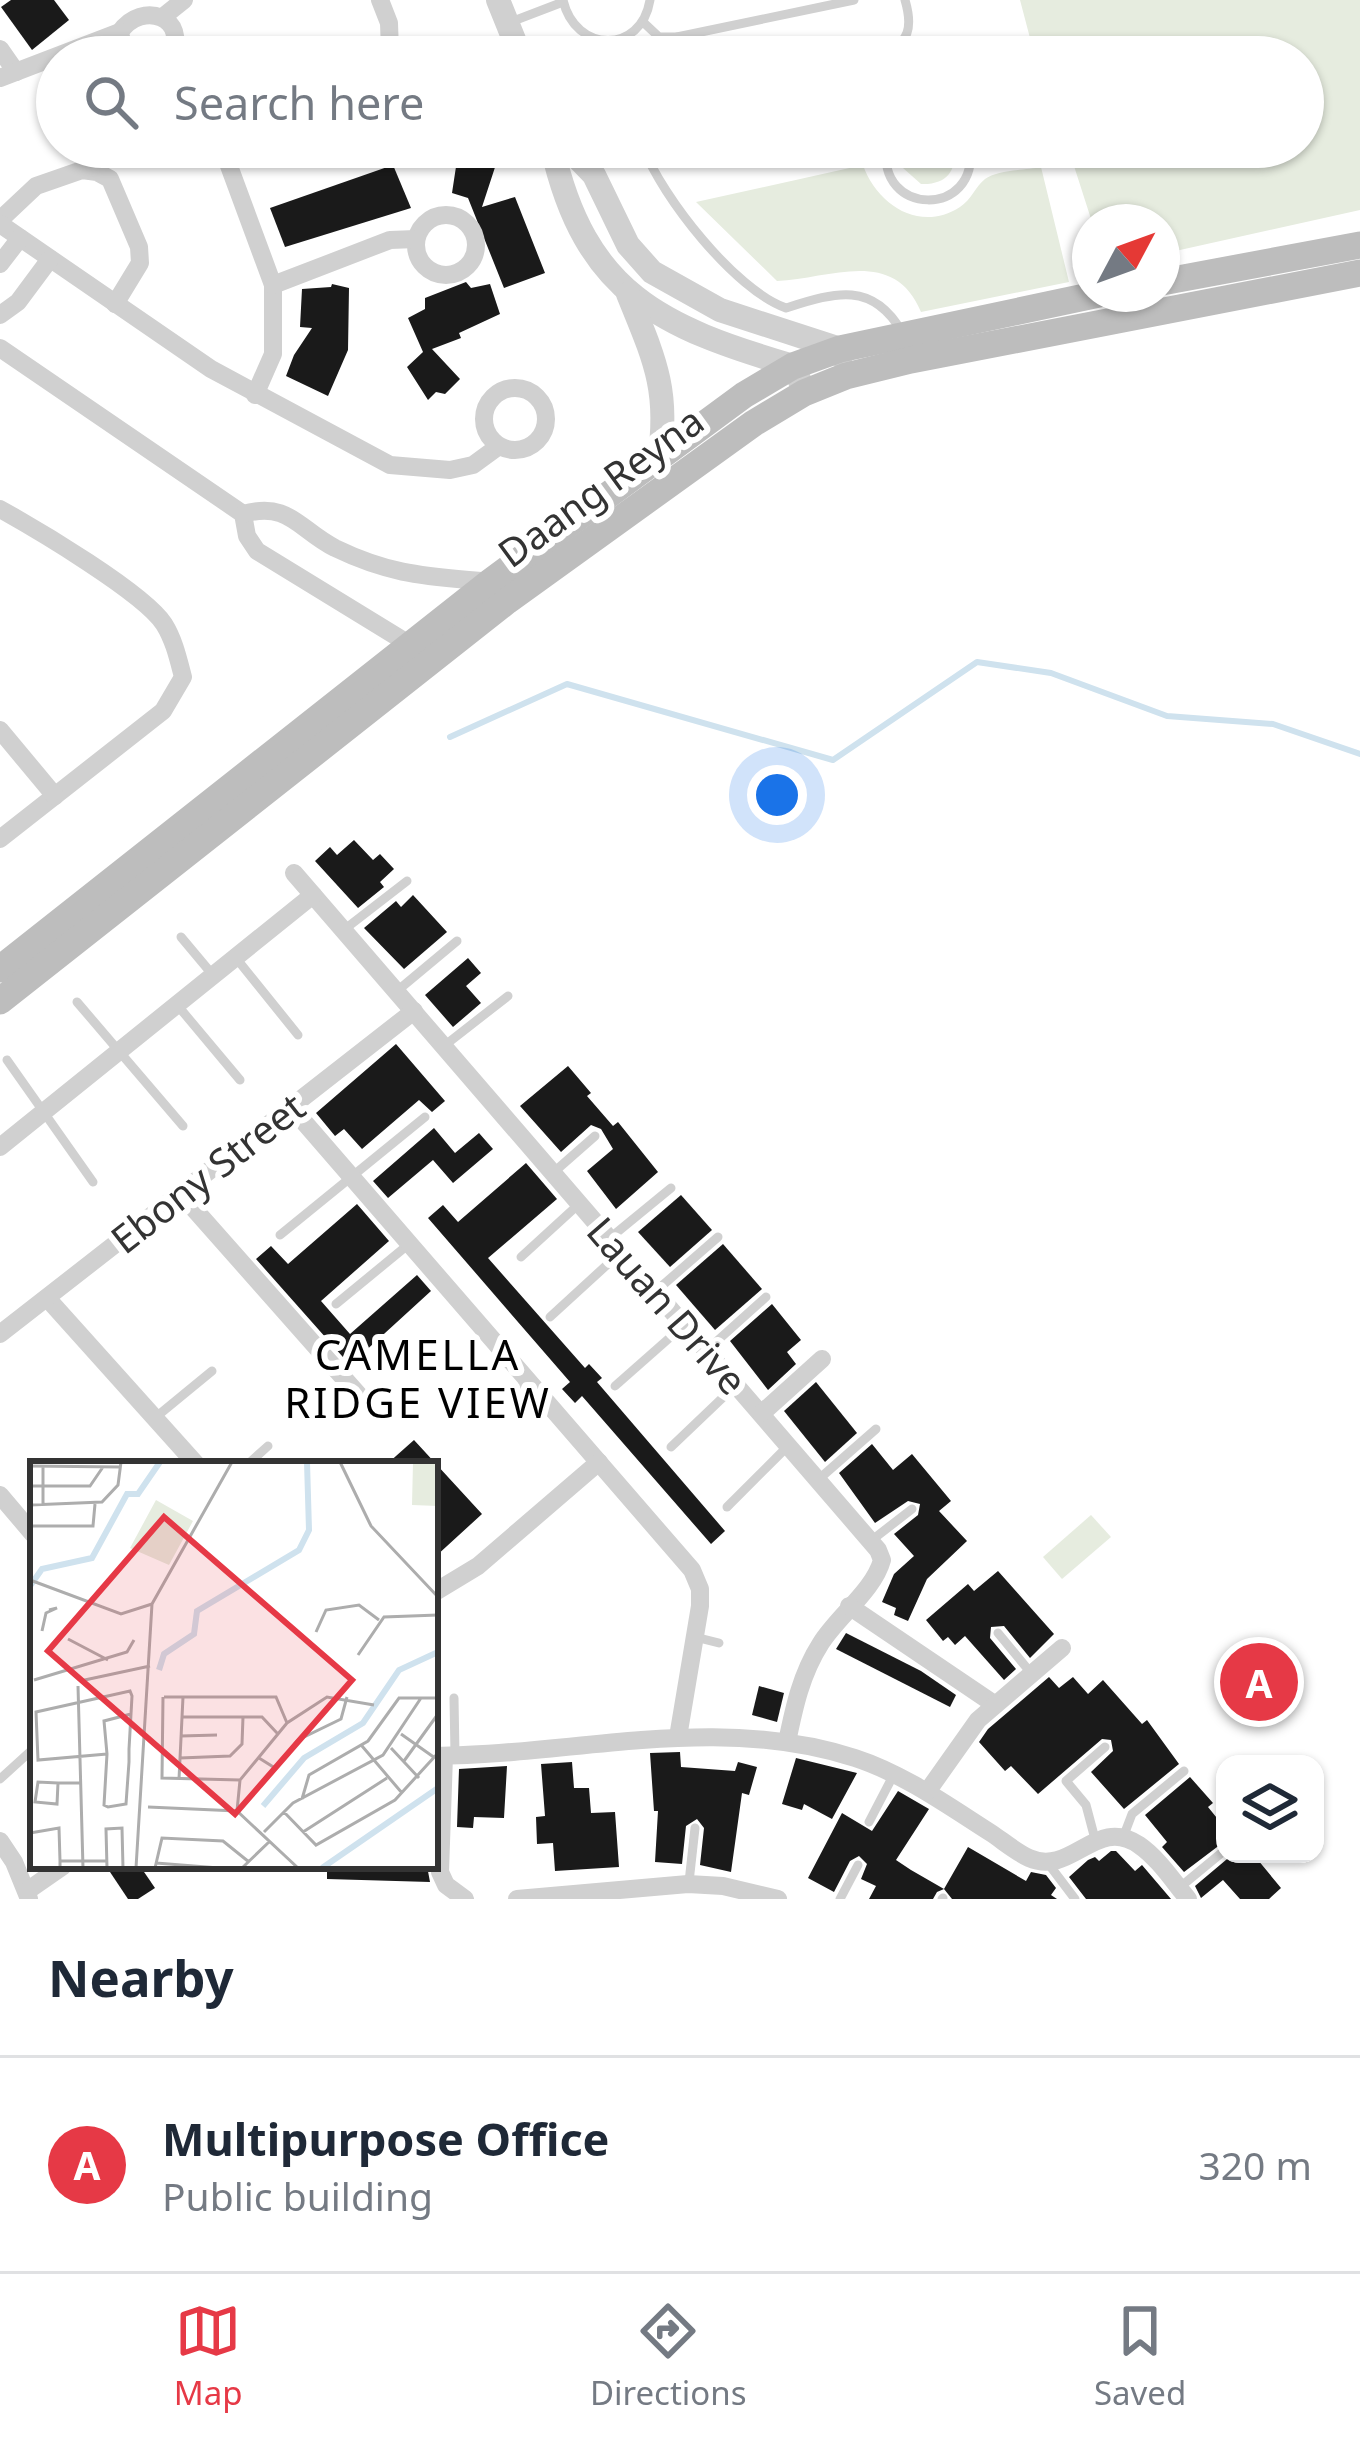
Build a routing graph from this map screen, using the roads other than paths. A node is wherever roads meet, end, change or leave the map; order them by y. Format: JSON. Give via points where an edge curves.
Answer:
{"nodes":[{"id":1,"x":184,"y":0,"type":"edge"},
{"id":2,"x":380,"y":0,"type":"edge"},
{"id":3,"x":650,"y":0,"type":"edge"},
{"id":4,"x":851,"y":0,"type":"edge"},
{"id":5,"x":905,"y":0,"type":"edge"},
{"id":6,"x":563,"y":1,"type":"edge"},
{"id":7,"x":156,"y":9,"type":"edge"},
{"id":8,"x":503,"y":12,"type":"edge"},
{"id":9,"x":643,"y":22,"type":"junction"},
{"id":10,"x":120,"y":32,"type":"junction"},
{"id":11,"x":110,"y":36,"type":"edge"},
{"id":12,"x":121,"y":36,"type":"edge"},
{"id":13,"x":177,"y":36,"type":"edge"},
{"id":14,"x":392,"y":36,"type":"edge"},
{"id":15,"x":587,"y":36,"type":"edge"},
{"id":16,"x":623,"y":36,"type":"edge"},
{"id":17,"x":658,"y":36,"type":"edge"},
{"id":18,"x":686,"y":36,"type":"edge"},
{"id":19,"x":909,"y":36,"type":"edge"},
{"id":20,"x":0,"y":50,"type":"edge"},
{"id":21,"x":8,"y":75,"type":"edge"},
{"id":22,"x":230,"y":168,"type":"edge"},
{"id":23,"x":557,"y":168,"type":"edge"},
{"id":24,"x":587,"y":168,"type":"edge"},
{"id":25,"x":651,"y":168,"type":"edge"},
{"id":26,"x":887,"y":168,"type":"edge"},
{"id":27,"x":969,"y":168,"type":"edge"},
{"id":28,"x":0,"y":222,"type":"edge"},
{"id":29,"x":20,"y":238,"type":"junction"},
{"id":30,"x":416,"y":238,"type":"dead end"},
{"id":31,"x":1360,"y":244,"type":"edge"},
{"id":32,"x":50,"y":259,"type":"junction"},
{"id":33,"x":0,"y":264,"type":"edge"},
{"id":34,"x":1360,"y":273,"type":"edge"},
{"id":35,"x":1180,"y":279,"type":"edge"},
{"id":36,"x":273,"y":285,"type":"junction"},
{"id":37,"x":627,"y":292,"type":"junction"},
{"id":38,"x":1072,"y":301,"type":"edge"},
{"id":39,"x":115,"y":304,"type":"junction"},
{"id":40,"x":0,"y":315,"type":"edge"},
{"id":41,"x":907,"y":347,"type":"junction"},
{"id":42,"x":0,"y":348,"type":"edge"},
{"id":43,"x":843,"y":363,"type":"junction"},
{"id":44,"x":799,"y":379,"type":"junction"},
{"id":45,"x":255,"y":395,"type":"junction"},
{"id":46,"x":499,"y":446,"type":"dead end"},
{"id":47,"x":658,"y":460,"type":"junction"},
{"id":48,"x":0,"y":509,"type":"edge"},
{"id":49,"x":243,"y":514,"type":"junction"},
{"id":50,"x":499,"y":591,"type":"junction"},
{"id":51,"x":412,"y":643,"type":"junction"},
{"id":52,"x":430,"y":665,"type":"junction"},
{"id":53,"x":0,"y":730,"type":"edge"},
{"id":54,"x":56,"y":796,"type":"junction"},
{"id":55,"x":0,"y":839,"type":"edge"},
{"id":56,"x":294,"y":873,"type":"dead end"},
{"id":57,"x":407,"y":881,"type":"dead end"},
{"id":58,"x":313,"y":895,"type":"junction"},
{"id":59,"x":344,"y":930,"type":"junction"},
{"id":60,"x":181,"y":937,"type":"dead end"},
{"id":61,"x":458,"y":940,"type":"dead end"},
{"id":62,"x":236,"y":958,"type":"junction"},
{"id":63,"x":0,"y":969,"type":"edge"},
{"id":64,"x":213,"y":976,"type":"junction"},
{"id":65,"x":397,"y":992,"type":"junction"},
{"id":66,"x":508,"y":996,"type":"dead end"},
{"id":67,"x":0,"y":1001,"type":"edge"},
{"id":68,"x":76,"y":1002,"type":"dead end"},
{"id":69,"x":177,"y":1005,"type":"junction"},
{"id":70,"x":414,"y":1011,"type":"junction"},
{"id":71,"x":298,"y":1035,"type":"dead end"},
{"id":72,"x":444,"y":1046,"type":"junction"},
{"id":73,"x":120,"y":1051,"type":"junction"},
{"id":74,"x":7,"y":1060,"type":"dead end"},
{"id":75,"x":241,"y":1080,"type":"dead end"},
{"id":76,"x":291,"y":1107,"type":"junction"},
{"id":77,"x":46,"y":1111,"type":"junction"},
{"id":78,"x":425,"y":1117,"type":"dead end"},
{"id":79,"x":183,"y":1126,"type":"dead end"},
{"id":80,"x":595,"y":1136,"type":"dead end"},
{"id":81,"x":0,"y":1147,"type":"edge"},
{"id":82,"x":554,"y":1173,"type":"junction"},
{"id":83,"x":351,"y":1178,"type":"junction"},
{"id":84,"x":93,"y":1182,"type":"dead end"},
{"id":85,"x":671,"y":1188,"type":"dead end"},
{"id":86,"x":180,"y":1193,"type":"junction"},
{"id":87,"x":580,"y":1203,"type":"junction"},
{"id":88,"x":280,"y":1235,"type":"dead end"},
{"id":89,"x":718,"y":1237,"type":"dead end"},
{"id":90,"x":409,"y":1244,"type":"junction"},
{"id":91,"x":616,"y":1245,"type":"junction"},
{"id":92,"x":521,"y":1257,"type":"dead end"},
{"id":93,"x":656,"y":1291,"type":"junction"},
{"id":94,"x":47,"y":1298,"type":"junction"},
{"id":95,"x":766,"y":1298,"type":"dead end"},
{"id":96,"x":336,"y":1304,"type":"dead end"},
{"id":97,"x":550,"y":1317,"type":"dead end"},
{"id":98,"x":685,"y":1325,"type":"junction"},
{"id":99,"x":0,"y":1334,"type":"edge"},
{"id":100,"x":706,"y":1350,"type":"junction"},
{"id":101,"x":822,"y":1359,"type":"dead end"},
{"id":102,"x":212,"y":1371,"type":"dead end"},
{"id":103,"x":528,"y":1382,"type":"junction"},
{"id":104,"x":737,"y":1384,"type":"junction"},
{"id":105,"x":615,"y":1386,"type":"dead end"},
{"id":106,"x":364,"y":1401,"type":"dead end"},
{"id":107,"x":762,"y":1413,"type":"junction"},
{"id":108,"x":486,"y":1417,"type":"dead end"},
{"id":109,"x":155,"y":1418,"type":"junction"},
{"id":110,"x":876,"y":1430,"type":"dead end"},
{"id":111,"x":789,"y":1445,"type":"junction"},
{"id":112,"x":268,"y":1446,"type":"dead end"},
{"id":113,"x":671,"y":1448,"type":"dead end"},
{"id":114,"x":193,"y":1461,"type":"edge"},
{"id":115,"x":251,"y":1461,"type":"edge"},
{"id":116,"x":599,"y":1462,"type":"junction"},
{"id":117,"x":819,"y":1479,"type":"junction"},
{"id":118,"x":0,"y":1495,"type":"edge"},
{"id":119,"x":727,"y":1507,"type":"dead end"},
{"id":120,"x":912,"y":1509,"type":"dead end"},
{"id":121,"x":30,"y":1530,"type":"edge"},
{"id":122,"x":872,"y":1540,"type":"junction"},
{"id":123,"x":438,"y":1590,"type":"edge"},
{"id":124,"x":849,"y":1606,"type":"junction"},
{"id":125,"x":998,"y":1633,"type":"dead end"},
{"id":126,"x":695,"y":1637,"type":"junction"},
{"id":127,"x":719,"y":1643,"type":"dead end"},
{"id":128,"x":1062,"y":1648,"type":"dead end"},
{"id":129,"x":1031,"y":1673,"type":"junction"},
{"id":130,"x":454,"y":1698,"type":"dead end"},
{"id":131,"x":994,"y":1703,"type":"junction"},
{"id":132,"x":678,"y":1737,"type":"junction"},
{"id":133,"x":787,"y":1742,"type":"junction"},
{"id":134,"x":1105,"y":1748,"type":"dead end"},
{"id":135,"x":30,"y":1752,"type":"edge"},
{"id":136,"x":445,"y":1755,"type":"edge"},
{"id":137,"x":1184,"y":1771,"type":"dead end"},
{"id":138,"x":894,"y":1774,"type":"junction"},
{"id":139,"x":0,"y":1779,"type":"edge"},
{"id":140,"x":927,"y":1792,"type":"junction"},
{"id":141,"x":869,"y":1822,"type":"dead end"},
{"id":142,"x":695,"y":1828,"type":"dead end"},
{"id":143,"x":1123,"y":1836,"type":"junction"},
{"id":144,"x":1095,"y":1839,"type":"junction"},
{"id":145,"x":0,"y":1841,"type":"edge"},
{"id":146,"x":1216,"y":1859,"type":"edge"},
{"id":147,"x":1047,"y":1862,"type":"junction"},
{"id":148,"x":858,"y":1865,"type":"dead end"},
{"id":149,"x":59,"y":1869,"type":"edge"},
{"id":150,"x":688,"y":1884,"type":"junction"},
{"id":151,"x":722,"y":1893,"type":"edge"},
{"id":152,"x":1183,"y":1894,"type":"edge"},
{"id":153,"x":28,"y":1895,"type":"edge"},
{"id":154,"x":617,"y":1895,"type":"edge"},
{"id":155,"x":465,"y":1899,"type":"edge"},
{"id":156,"x":517,"y":1899,"type":"edge"},
{"id":157,"x":778,"y":1899,"type":"edge"},
{"id":158,"x":840,"y":1899,"type":"edge"},
{"id":159,"x":1075,"y":1899,"type":"edge"}],
"edges":[{"from":1,"to":7,"type":"street"},
{"from":2,"to":14,"type":"street"},
{"from":3,"to":9,"type":"lane"},
{"from":4,"to":18,"type":"lane"},
{"from":5,"to":19,"type":"lane"},
{"from":6,"to":8,"type":"lane"},
{"from":6,"to":15,"type":"lane"},
{"from":7,"to":10,"type":"street","via":[[132,16]]},
{"from":7,"to":13,"type":"street"},
{"from":9,"to":16,"type":"lane"},
{"from":9,"to":17,"type":"lane"},
{"from":10,"to":11,"type":"street"},
{"from":10,"to":12,"type":"street"},
{"from":20,"to":21,"type":"street"},
{"from":22,"to":36,"type":"street"},
{"from":23,"to":37,"type":"street","via":[[587,238]]},
{"from":24,"to":43,"type":"street","via":[[628,245],[652,272]]},
{"from":25,"to":41,"type":"lane","via":[[682,215],[760,297],[786,308],[853,294],[879,302]]},
{"from":26,"to":27,"type":"lane","via":[[897,187],[927,201],[949,196]]},
{"from":28,"to":29,"type":"street"},
{"from":28,"to":39,"type":"street","via":[[36,186],[82,170],[110,179],[140,263]]},
{"from":29,"to":32,"type":"street"},
{"from":29,"to":33,"type":"street"},
{"from":30,"to":36,"type":"street","via":[[390,240]]},
{"from":31,"to":35,"type":"main road"},
{"from":32,"to":39,"type":"street"},
{"from":32,"to":40,"type":"street"},
{"from":34,"to":41,"type":"main road","name":"Daang Reyna"},
{"from":36,"to":45,"type":"street","via":[[273,354]]},
{"from":37,"to":44,"type":"street","via":[[710,341]]},
{"from":37,"to":47,"type":"street","via":[[659,376],[666,416]]},
{"from":38,"to":41,"type":"main road","name":"Daang Reyna"},
{"from":39,"to":45,"type":"street"},
{"from":41,"to":43,"type":"main road","name":"Daang Reyna"},
{"from":42,"to":49,"type":"street"},
{"from":43,"to":44,"type":"main road","name":"Daang Reyna"},
{"from":44,"to":47,"type":"main road","name":"Daang Reyna","via":[[744,395]]},
{"from":44,"to":50,"type":"main road","name":"Daang Reyna","via":[[754,423]]},
{"from":45,"to":46,"type":"street","via":[[390,465],[450,470]]},
{"from":47,"to":50,"type":"main road","name":"Daang Reyna"},
{"from":48,"to":54,"type":"street","via":[[161,620],[183,677],[163,710]]},
{"from":49,"to":50,"type":"street","via":[[283,512],[332,547],[400,575]]},
{"from":49,"to":51,"type":"street","via":[[257,551]]},
{"from":50,"to":51,"type":"main road","name":"Daang Reyna"},
{"from":50,"to":52,"type":"main road","name":"Daang Reyna"},
{"from":51,"to":52,"type":"street"},
{"from":51,"to":63,"type":"main road","name":"Daang Reyna"},
{"from":52,"to":67,"type":"main road","name":"Daang Reyna"},
{"from":53,"to":54,"type":"street"},
{"from":54,"to":55,"type":"street"},
{"from":56,"to":58,"type":"street","name":"Lauan Drive"},
{"from":57,"to":59,"type":"lane"},
{"from":58,"to":59,"type":"street","name":"Lauan Drive"},
{"from":58,"to":62,"type":"street"},
{"from":59,"to":65,"type":"street","name":"Lauan Drive"},
{"from":60,"to":64,"type":"lane"},
{"from":61,"to":65,"type":"lane"},
{"from":62,"to":64,"type":"street"},
{"from":62,"to":71,"type":"lane"},
{"from":64,"to":69,"type":"street"},
{"from":65,"to":70,"type":"street","name":"Lauan Drive"},
{"from":66,"to":72,"type":"lane"},
{"from":68,"to":73,"type":"lane"},
{"from":69,"to":73,"type":"street"},
{"from":69,"to":75,"type":"lane"},
{"from":70,"to":72,"type":"street","name":"Lauan Drive"},
{"from":70,"to":76,"type":"street","name":"Ebony Street"},
{"from":72,"to":82,"type":"street","name":"Lauan Drive"},
{"from":73,"to":77,"type":"street"},
{"from":73,"to":79,"type":"lane"},
{"from":74,"to":77,"type":"lane"},
{"from":76,"to":83,"type":"street"},
{"from":76,"to":86,"type":"street","name":"Ebony Street"},
{"from":77,"to":81,"type":"street"},
{"from":77,"to":84,"type":"lane"},
{"from":78,"to":83,"type":"lane"},
{"from":80,"to":82,"type":"lane"},
{"from":82,"to":87,"type":"street","name":"Lauan Drive"},
{"from":83,"to":88,"type":"lane"},
{"from":83,"to":90,"type":"street"},
{"from":85,"to":91,"type":"lane"},
{"from":86,"to":94,"type":"street","name":"Ebony Street"},
{"from":86,"to":106,"type":"street"},
{"from":87,"to":91,"type":"street","name":"Lauan Drive"},
{"from":87,"to":92,"type":"lane"},
{"from":89,"to":93,"type":"lane"},
{"from":90,"to":96,"type":"lane"},
{"from":90,"to":103,"type":"street"},
{"from":91,"to":93,"type":"street","name":"Lauan Drive"},
{"from":91,"to":97,"type":"lane"},
{"from":93,"to":98,"type":"street","name":"Lauan Drive"},
{"from":94,"to":99,"type":"street","name":"Ebony Street"},
{"from":94,"to":109,"type":"street"},
{"from":95,"to":100,"type":"lane"},
{"from":98,"to":100,"type":"street","name":"Lauan Drive"},
{"from":98,"to":105,"type":"lane"},
{"from":100,"to":104,"type":"street","name":"Lauan Drive"},
{"from":101,"to":107,"type":"street"},
{"from":102,"to":109,"type":"lane"},
{"from":103,"to":108,"type":"lane"},
{"from":103,"to":116,"type":"street"},
{"from":104,"to":107,"type":"street","name":"Lauan Drive"},
{"from":104,"to":113,"type":"lane"},
{"from":107,"to":111,"type":"street","name":"Lauan Drive"},
{"from":109,"to":114,"type":"street"},
{"from":110,"to":117,"type":"lane"},
{"from":111,"to":117,"type":"street","name":"Lauan Drive"},
{"from":111,"to":119,"type":"lane"},
{"from":112,"to":115,"type":"lane"},
{"from":116,"to":123,"type":"street"},
{"from":116,"to":126,"type":"street","via":[[692,1570],[700,1589]]},
{"from":117,"to":122,"type":"street","name":"Lauan Drive"},
{"from":118,"to":121,"type":"street"},
{"from":120,"to":122,"type":"lane"},
{"from":122,"to":124,"type":"street","via":[[881,1567]]},
{"from":124,"to":131,"type":"street"},
{"from":124,"to":133,"type":"street","via":[[805,1674]]},
{"from":125,"to":129,"type":"lane"},
{"from":126,"to":127,"type":"lane"},
{"from":126,"to":132,"type":"street"},
{"from":128,"to":129,"type":"street"},
{"from":129,"to":131,"type":"street"},
{"from":130,"to":136,"type":"lane"},
{"from":131,"to":140,"type":"street"},
{"from":132,"to":133,"type":"street"},
{"from":132,"to":136,"type":"street"},
{"from":133,"to":138,"type":"street"},
{"from":134,"to":144,"type":"lane","via":[[1066,1781],[1086,1805]]},
{"from":135,"to":139,"type":"lane"},
{"from":136,"to":155,"type":"street","via":[[440,1872]]},
{"from":137,"to":143,"type":"lane","via":[[1132,1814]]},
{"from":138,"to":140,"type":"street"},
{"from":138,"to":141,"type":"lane"},
{"from":140,"to":147,"type":"street"},
{"from":142,"to":150,"type":"lane"},
{"from":143,"to":144,"type":"street"},
{"from":143,"to":152,"type":"street"},
{"from":144,"to":147,"type":"street"},
{"from":145,"to":153,"type":"street"},
{"from":146,"to":152,"type":"lane"},
{"from":147,"to":159,"type":"lane"},
{"from":148,"to":158,"type":"lane"},
{"from":149,"to":153,"type":"street"},
{"from":150,"to":151,"type":"street"},
{"from":150,"to":154,"type":"street"},
{"from":151,"to":157,"type":"street"},
{"from":154,"to":156,"type":"street"}]}
